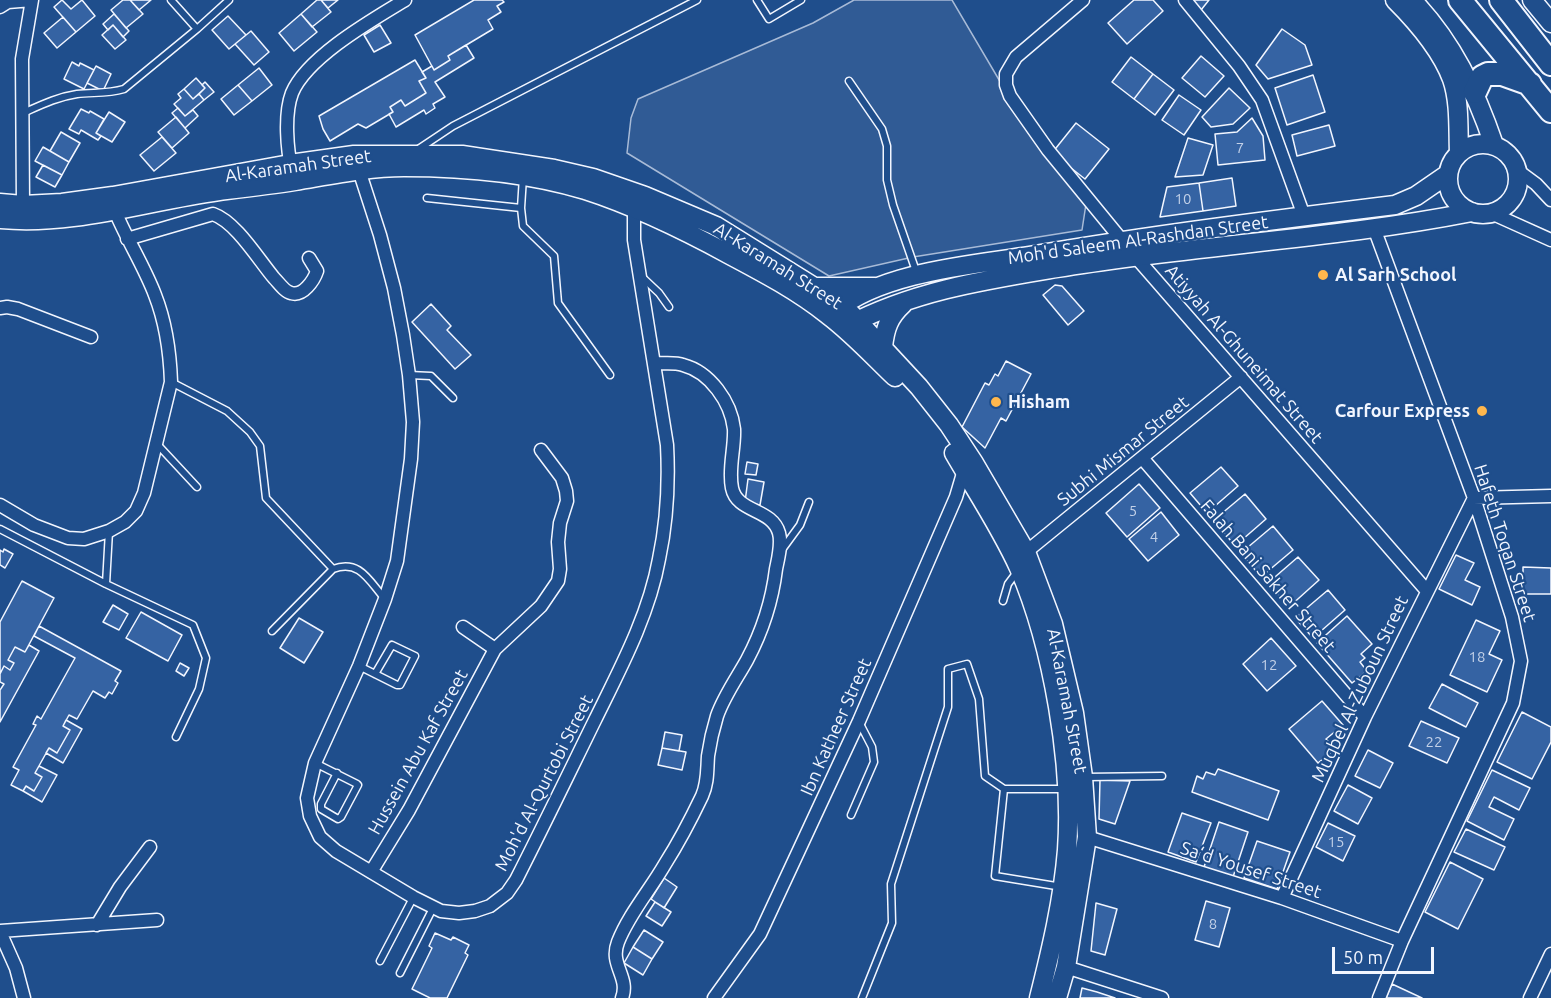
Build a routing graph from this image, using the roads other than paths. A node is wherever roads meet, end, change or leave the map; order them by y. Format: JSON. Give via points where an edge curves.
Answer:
{"nodes":[{"id":1,"x":32,"y":0,"type":"edge"},
{"id":2,"x":171,"y":0,"type":"edge"},
{"id":3,"x":230,"y":0,"type":"edge"},
{"id":4,"x":405,"y":0,"type":"edge"},
{"id":5,"x":697,"y":0,"type":"edge"},
{"id":6,"x":757,"y":0,"type":"edge"},
{"id":7,"x":801,"y":0,"type":"edge"},
{"id":8,"x":1083,"y":0,"type":"edge"},
{"id":9,"x":1185,"y":0,"type":"edge"},
{"id":10,"x":1395,"y":0,"type":"edge"},
{"id":11,"x":1412,"y":0,"type":"edge"},
{"id":12,"x":1460,"y":0,"type":"edge"},
{"id":13,"x":1501,"y":0,"type":"edge"},
{"id":14,"x":1533,"y":0,"type":"edge"},
{"id":15,"x":0,"y":8,"type":"edge"},
{"id":16,"x":1551,"y":23,"type":"edge"},
{"id":17,"x":197,"y":29,"type":"junction"},
{"id":18,"x":1551,"y":64,"type":"edge"},
{"id":19,"x":849,"y":81,"type":"dead end"},
{"id":20,"x":1530,"y":84,"type":"junction"},
{"id":21,"x":1475,"y":92,"type":"junction"},
{"id":22,"x":1551,"y":111,"type":"edge"},
{"id":23,"x":22,"y":113,"type":"junction"},
{"id":24,"x":1494,"y":145,"type":"junction"},
{"id":25,"x":1459,"y":153,"type":"junction"},
{"id":26,"x":411,"y":154,"type":"junction"},
{"id":27,"x":356,"y":163,"type":"junction"},
{"id":28,"x":1517,"y":170,"type":"junction"},
{"id":29,"x":292,"y":173,"type":"junction"},
{"id":30,"x":1448,"y":174,"type":"junction"},
{"id":31,"x":523,"y":177,"type":"junction"},
{"id":32,"x":427,"y":198,"type":"dead end"},
{"id":33,"x":1551,"y":200,"type":"edge"},
{"id":34,"x":0,"y":203,"type":"edge"},
{"id":35,"x":23,"y":205,"type":"junction"},
{"id":36,"x":520,"y":208,"type":"junction"},
{"id":37,"x":634,"y":208,"type":"junction"},
{"id":38,"x":115,"y":211,"type":"junction"},
{"id":39,"x":1472,"y":212,"type":"junction"},
{"id":40,"x":1491,"y":213,"type":"junction"},
{"id":41,"x":1304,"y":216,"type":"junction"},
{"id":42,"x":0,"y":219,"type":"edge"},
{"id":43,"x":1374,"y":228,"type":"junction"},
{"id":44,"x":127,"y":239,"type":"junction"},
{"id":45,"x":1122,"y":240,"type":"junction"},
{"id":46,"x":1551,"y":240,"type":"edge"},
{"id":47,"x":1134,"y":255,"type":"junction"},
{"id":48,"x":309,"y":258,"type":"dead end"},
{"id":49,"x":639,"y":274,"type":"junction"},
{"id":50,"x":917,"y":275,"type":"junction"},
{"id":51,"x":815,"y":287,"type":"junction"},
{"id":52,"x":877,"y":287,"type":"junction"},
{"id":53,"x":909,"y":299,"type":"junction"},
{"id":54,"x":669,"y":307,"type":"dead end"},
{"id":55,"x":0,"y":308,"type":"edge"},
{"id":56,"x":836,"y":310,"type":"junction"},
{"id":57,"x":850,"y":324,"type":"junction"},
{"id":58,"x":91,"y":337,"type":"dead end"},
{"id":59,"x":883,"y":347,"type":"junction"},
{"id":60,"x":656,"y":363,"type":"junction"},
{"id":61,"x":409,"y":375,"type":"junction"},
{"id":62,"x":610,"y":375,"type":"dead end"},
{"id":63,"x":1241,"y":377,"type":"junction"},
{"id":64,"x":171,"y":382,"type":"junction"},
{"id":65,"x":453,"y":399,"type":"dead end"},
{"id":66,"x":157,"y":444,"type":"junction"},
{"id":67,"x":541,"y":450,"type":"dead end"},
{"id":68,"x":1143,"y":459,"type":"junction"},
{"id":69,"x":969,"y":466,"type":"junction"},
{"id":70,"x":197,"y":487,"type":"dead end"},
{"id":71,"x":1551,"y":496,"type":"edge"},
{"id":72,"x":1474,"y":498,"type":"junction"},
{"id":73,"x":809,"y":502,"type":"dead end"},
{"id":74,"x":0,"y":506,"type":"edge"},
{"id":75,"x":0,"y":529,"type":"edge"},
{"id":76,"x":109,"y":531,"type":"junction"},
{"id":77,"x":1026,"y":552,"type":"junction"},
{"id":78,"x":779,"y":554,"type":"junction"},
{"id":79,"x":333,"y":569,"type":"junction"},
{"id":80,"x":1019,"y":569,"type":"junction"},
{"id":81,"x":106,"y":584,"type":"junction"},
{"id":82,"x":1426,"y":591,"type":"junction"},
{"id":83,"x":386,"y":599,"type":"junction"},
{"id":84,"x":1003,"y":601,"type":"dead end"},
{"id":85,"x":463,"y":627,"type":"dead end"},
{"id":86,"x":272,"y":631,"type":"dead end"},
{"id":87,"x":495,"y":649,"type":"junction"},
{"id":88,"x":359,"y":666,"type":"junction"},
{"id":89,"x":375,"y":674,"type":"junction"},
{"id":90,"x":1365,"y":717,"type":"junction"},
{"id":91,"x":859,"y":721,"type":"junction"},
{"id":92,"x":176,"y":737,"type":"dead end"},
{"id":93,"x":315,"y":763,"type":"junction"},
{"id":94,"x":337,"y":773,"type":"junction"},
{"id":95,"x":1162,"y":776,"type":"dead end"},
{"id":96,"x":1083,"y":777,"type":"junction"},
{"id":97,"x":1004,"y":789,"type":"junction"},
{"id":98,"x":1068,"y":789,"type":"junction"},
{"id":99,"x":851,"y":815,"type":"dead end"},
{"id":100,"x":1087,"y":837,"type":"junction"},
{"id":101,"x":150,"y":848,"type":"dead end"},
{"id":102,"x":371,"y":872,"type":"junction"},
{"id":103,"x":1062,"y":887,"type":"junction"},
{"id":104,"x":413,"y":897,"type":"junction"},
{"id":105,"x":1282,"y":898,"type":"junction"},
{"id":106,"x":433,"y":908,"type":"junction"},
{"id":107,"x":157,"y":920,"type":"dead end"},
{"id":108,"x":97,"y":924,"type":"junction"},
{"id":109,"x":0,"y":932,"type":"edge"},
{"id":110,"x":1402,"y":941,"type":"junction"},
{"id":111,"x":1551,"y":954,"type":"edge"},
{"id":112,"x":380,"y":962,"type":"dead end"},
{"id":113,"x":1066,"y":967,"type":"junction"},
{"id":114,"x":400,"y":973,"type":"dead end"},
{"id":115,"x":24,"y":998,"type":"edge"},
{"id":116,"x":622,"y":998,"type":"edge"},
{"id":117,"x":714,"y":998,"type":"edge"},
{"id":118,"x":862,"y":998,"type":"edge"},
{"id":119,"x":1039,"y":998,"type":"edge"},
{"id":120,"x":1058,"y":998,"type":"edge"},
{"id":121,"x":1162,"y":998,"type":"edge"},
{"id":122,"x":1379,"y":998,"type":"edge"},
{"id":123,"x":1530,"y":998,"type":"edge"}],
"edges":[{"from":1,"to":15,"type":"street","via":[[8,2]]},
{"from":1,"to":23,"type":"street","via":[[22,59]]},
{"from":2,"to":17,"type":"lane"},
{"from":3,"to":17,"type":"lane"},
{"from":4,"to":29,"type":"street","via":[[316,62],[293,92],[287,141]]},
{"from":5,"to":26,"type":"lane","via":[[453,126]]},
{"from":6,"to":7,"type":"lane","via":[[769,19]]},
{"from":8,"to":45,"type":"street","name":"Atiyyah Al-Ghuneimat Street","via":[[1016,57],[1006,74],[1006,85],[1048,150]]},
{"from":9,"to":41,"type":"street","via":[[1262,100]]},
{"from":10,"to":25,"type":"street","via":[[1436,50],[1452,80]]},
{"from":11,"to":21,"type":"street","via":[[1440,35]]},
{"from":12,"to":20,"type":"highway"},
{"from":13,"to":18,"type":"highway"},
{"from":14,"to":16,"type":"street"},
{"from":17,"to":23,"type":"lane","via":[[123,89],[52,100]]},
{"from":19,"to":50,"type":"lane","via":[[882,129],[887,146],[887,180]]},
{"from":20,"to":21,"type":"highway","via":[[1495,73],[1482,77]]},
{"from":20,"to":22,"type":"highway"},
{"from":21,"to":24,"type":"street"},
{"from":23,"to":35,"type":"street"},
{"from":24,"to":25,"type":"street","via":[[1470,146]]},
{"from":24,"to":28,"type":"street","via":[[1512,159]]},
{"from":25,"to":30,"type":"street"},
{"from":26,"to":27,"type":"street","name":"Al-Karamah Street"},
{"from":26,"to":51,"type":"street","name":"Al-Karamah Street","via":[[520,162],[593,178],[716,226]]},
{"from":27,"to":29,"type":"street","name":"Al-Karamah Street"},
{"from":27,"to":31,"type":"street","name":"Al-Karamah Street"},
{"from":27,"to":61,"type":"street","name":"Moh'd Al-Qurtobi Street","via":[[394,288]]},
{"from":28,"to":33,"type":"street"},
{"from":28,"to":40,"type":"street","via":[[1516,192],[1502,208]]},
{"from":29,"to":35,"type":"street","name":"Al-Karamah Street"},
{"from":29,"to":38,"type":"street","name":"Al-Karamah Street"},
{"from":30,"to":39,"type":"street","via":[[1453,197]]},
{"from":30,"to":41,"type":"street","name":"Moh'd Saleem Al-Rashdan Street","via":[[1395,205]]},
{"from":31,"to":36,"type":"lane"},
{"from":31,"to":37,"type":"street","name":"Al-Karamah Street","via":[[584,190]]},
{"from":32,"to":36,"type":"lane"},
{"from":34,"to":35,"type":"street","name":"Al-Karamah Street"},
{"from":36,"to":62,"type":"lane","via":[[523,226],[554,256],[558,303]]},
{"from":37,"to":49,"type":"street","name":"Moh'd Al-Qurtobi Street"},
{"from":37,"to":56,"type":"street","name":"Al-Karamah Street"},
{"from":38,"to":42,"type":"street","name":"Al-Karamah Street","via":[[64,218]]},
{"from":38,"to":44,"type":"street"},
{"from":39,"to":40,"type":"street"},
{"from":39,"to":43,"type":"street","name":"Moh'd Saleem Al-Rashdan Street"},
{"from":40,"to":46,"type":"street"},
{"from":41,"to":45,"type":"street","name":"Moh'd Saleem Al-Rashdan Street"},
{"from":43,"to":47,"type":"street","name":"Moh'd Saleem Al-Rashdan Street"},
{"from":43,"to":72,"type":"street","name":"Hafeth Toqan Street"},
{"from":44,"to":48,"type":"street","via":[[213,214],[226,221],[276,280],[294,294],[300,293],[315,276],[317,271]]},
{"from":44,"to":64,"type":"street","via":[[164,320]]},
{"from":45,"to":47,"type":"street","name":"Atiyyah Al-Ghuneimat Street"},
{"from":45,"to":50,"type":"street","name":"Moh'd Saleem Al-Rashdan Street"},
{"from":47,"to":53,"type":"street","name":"Moh'd Saleem Al-Rashdan Street","via":[[969,282]]},
{"from":47,"to":63,"type":"street","name":"Atiyyah Al-Ghuneimat Street"},
{"from":49,"to":54,"type":"lane"},
{"from":49,"to":60,"type":"street","name":"Moh'd Al-Qurtobi Street"},
{"from":50,"to":52,"type":"street","name":"Moh'd Saleem Al-Rashdan Street"},
{"from":51,"to":52,"type":"street"},
{"from":51,"to":56,"type":"street","name":"Al-Karamah Street"},
{"from":52,"to":56,"type":"street","name":"Moh'd Saleem Al-Rashdan Street"},
{"from":53,"to":57,"type":"street","name":"Moh'd Saleem Al-Rashdan Street"},
{"from":53,"to":59,"type":"street","via":[[889,320]]},
{"from":55,"to":58,"type":"street","via":[[18,309]]},
{"from":56,"to":57,"type":"street","name":"Al-Karamah Street"},
{"from":57,"to":59,"type":"street","name":"Al-Karamah Street"},
{"from":57,"to":69,"type":"street","name":"Al-Karamah Street"},
{"from":59,"to":69,"type":"street","name":"Al-Karamah Street","via":[[925,394]]},
{"from":60,"to":78,"type":"street","via":[[682,364],[695,370],[722,395],[734,428],[732,489],[740,502],[773,522],[780,534]]},
{"from":60,"to":106,"type":"street","name":"Moh'd Al-Qurtobi Street","via":[[667,445],[666,515],[659,561],[624,662],[507,893],[475,911],[459,914]]},
{"from":61,"to":65,"type":"lane","via":[[429,375]]},
{"from":61,"to":83,"type":"street","name":"Moh'd Al-Qurtobi Street","via":[[411,459],[397,561]]},
{"from":63,"to":68,"type":"street","name":"Subhi Mismar Street"},
{"from":63,"to":82,"type":"street","name":"Atiyyah Al-Ghuneimat Street"},
{"from":64,"to":66,"type":"street"},
{"from":64,"to":79,"type":"lane","via":[[227,411],[250,432],[260,446],[266,498]]},
{"from":66,"to":70,"type":"lane"},
{"from":66,"to":76,"type":"street","via":[[136,511]]},
{"from":67,"to":87,"type":"street","name":"Hussein Abu Kaf Street","via":[[562,478],[566,491],[558,542],[558,581],[541,606]]},
{"from":68,"to":77,"type":"street","name":"Subhi Mismar Street"},
{"from":68,"to":90,"type":"street","name":"Falah Bani Sakher Street"},
{"from":69,"to":77,"type":"street","name":"Al-Karamah Street"},
{"from":69,"to":80,"type":"street","name":"Al-Karamah Street"},
{"from":69,"to":91,"type":"street","name":"Ibn Katheer Street"},
{"from":71,"to":72,"type":"street"},
{"from":72,"to":82,"type":"street","name":"Muqbel Al-Zuboun Street"},
{"from":72,"to":110,"type":"street","name":"Hafeth Toqan Street","via":[[1512,617],[1521,661],[1518,682],[1513,703]]},
{"from":73,"to":78,"type":"lane","via":[[800,525]]},
{"from":74,"to":76,"type":"street","via":[[68,538],[84,539]]},
{"from":75,"to":81,"type":"lane"},
{"from":76,"to":81,"type":"lane"},
{"from":77,"to":96,"type":"street","name":"Al-Karamah Street","via":[[1053,624],[1067,676]]},
{"from":78,"to":116,"type":"street","via":[[765,624],[718,713],[703,793],[615,950],[615,962],[626,987]]},
{"from":79,"to":83,"type":"lane","via":[[343,565],[356,567]]},
{"from":79,"to":86,"type":"lane"},
{"from":80,"to":84,"type":"lane","via":[[1008,584]]},
{"from":80,"to":98,"type":"street","name":"Al-Karamah Street","via":[[1051,674]]},
{"from":81,"to":92,"type":"lane","via":[[193,625],[206,658],[199,689]]},
{"from":82,"to":90,"type":"street","name":"Muqbel Al-Zuboun Street"},
{"from":83,"to":88,"type":"street","name":"Moh'd Al-Qurtobi Street"},
{"from":85,"to":87,"type":"street"},
{"from":87,"to":102,"type":"street","name":"Hussein Abu Kaf Street","via":[[410,810]]},
{"from":88,"to":89,"type":"lane"},
{"from":88,"to":93,"type":"street","name":"Moh'd Al-Qurtobi Street"},
{"from":89,"to":89,"type":"lane","via":[[400,685],[415,656],[392,645]]},
{"from":90,"to":105,"type":"street","name":"Muqbel Al-Zuboun Street"},
{"from":91,"to":99,"type":"lane","via":[[872,747],[874,762]]},
{"from":91,"to":117,"type":"street","name":"Ibn Katheer Street","via":[[760,934]]},
{"from":93,"to":94,"type":"lane"},
{"from":93,"to":102,"type":"street","name":"Moh'd Al-Qurtobi Street","via":[[307,798],[320,837]]},
{"from":94,"to":94,"type":"lane","via":[[358,785],[338,819],[321,809]]},
{"from":95,"to":96,"type":"lane"},
{"from":96,"to":100,"type":"street","name":"Al-Karamah Street"},
{"from":97,"to":98,"type":"lane"},
{"from":97,"to":103,"type":"lane","via":[[995,876]]},
{"from":97,"to":118,"type":"lane","via":[[985,776],[979,699],[967,664],[948,669],[948,707],[891,884],[892,923]]},
{"from":98,"to":103,"type":"street","name":"Al-Karamah Street"},
{"from":100,"to":105,"type":"street","name":"Sa‘d Yousef Street"},
{"from":100,"to":113,"type":"street","name":"Al-Karamah Street"},
{"from":101,"to":108,"type":"street"},
{"from":102,"to":104,"type":"street","name":"Moh'd Al-Qurtobi Street"},
{"from":103,"to":119,"type":"street","name":"Al-Karamah Street"},
{"from":104,"to":106,"type":"street","name":"Moh'd Al-Qurtobi Street"},
{"from":104,"to":112,"type":"lane"},
{"from":105,"to":110,"type":"street","name":"Sa‘d Yousef Street"},
{"from":106,"to":114,"type":"lane"},
{"from":107,"to":108,"type":"street"},
{"from":108,"to":109,"type":"street"},
{"from":109,"to":115,"type":"street"},
{"from":110,"to":122,"type":"street","name":"Hafeth Toqan Street"},
{"from":111,"to":123,"type":"street"},
{"from":113,"to":120,"type":"street","name":"Al-Karamah Street"},
{"from":113,"to":121,"type":"street"}]}
